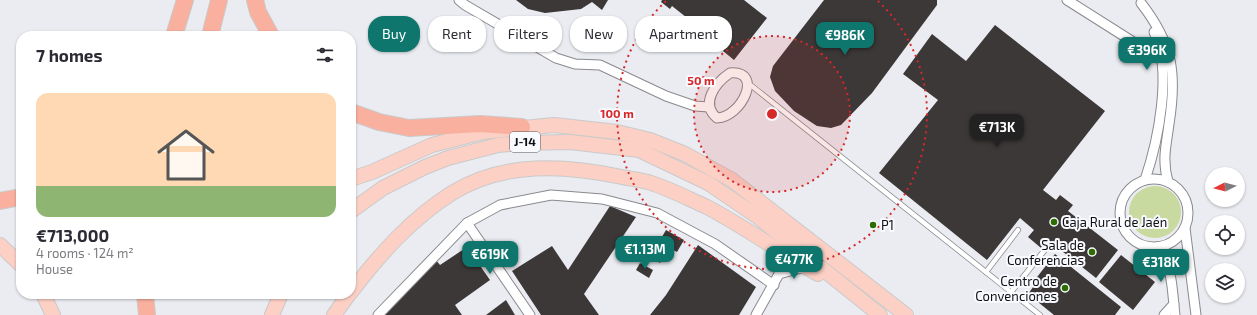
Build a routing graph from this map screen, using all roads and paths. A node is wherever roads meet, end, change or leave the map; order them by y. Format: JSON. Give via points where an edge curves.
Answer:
{"nodes":[{"id":1,"x":185,"y":0,"type":"edge"},
{"id":2,"x":219,"y":0,"type":"edge"},
{"id":3,"x":255,"y":0,"type":"edge"},
{"id":4,"x":459,"y":0,"type":"edge"},
{"id":5,"x":1067,"y":0,"type":"edge"},
{"id":6,"x":176,"y":31,"type":"edge"},
{"id":7,"x":211,"y":31,"type":"edge"},
{"id":8,"x":268,"y":31,"type":"edge"},
{"id":9,"x":1149,"y":53,"type":"junction"},
{"id":10,"x":1162,"y":60,"type":"junction"},
{"id":11,"x":1173,"y":67,"type":"junction"},
{"id":12,"x":1162,"y":81,"type":"junction"},
{"id":13,"x":748,"y":83,"type":"junction"},
{"id":14,"x":708,"y":107,"type":"junction"},
{"id":15,"x":356,"y":114,"type":"edge"},
{"id":16,"x":522,"y":127,"type":"junction"},
{"id":17,"x":356,"y":177,"type":"edge"},
{"id":18,"x":1145,"y":180,"type":"junction"},
{"id":19,"x":1168,"y":182,"type":"junction"},
{"id":20,"x":708,"y":183,"type":"junction"},
{"id":21,"x":16,"y":197,"type":"edge"},
{"id":22,"x":0,"y":201,"type":"edge"},
{"id":23,"x":356,"y":207,"type":"edge"},
{"id":24,"x":467,"y":223,"type":"junction"},
{"id":25,"x":1185,"y":228,"type":"junction"},
{"id":26,"x":1018,"y":230,"type":"dead end"},
{"id":27,"x":767,"y":231,"type":"dead end"},
{"id":28,"x":774,"y":243,"type":"junction"},
{"id":29,"x":0,"y":245,"type":"edge"},
{"id":30,"x":1158,"y":247,"type":"junction"},
{"id":31,"x":1044,"y":251,"type":"dead end"},
{"id":32,"x":16,"y":260,"type":"edge"},
{"id":33,"x":805,"y":266,"type":"junction"},
{"id":34,"x":986,"y":272,"type":"junction"},
{"id":35,"x":779,"y":274,"type":"junction"},
{"id":36,"x":774,"y":285,"type":"junction"},
{"id":37,"x":356,"y":286,"type":"edge"},
{"id":38,"x":1011,"y":292,"type":"junction"},
{"id":39,"x":856,"y":296,"type":"junction"},
{"id":40,"x":46,"y":299,"type":"edge"},
{"id":41,"x":145,"y":299,"type":"edge"},
{"id":42,"x":279,"y":299,"type":"edge"},
{"id":43,"x":346,"y":299,"type":"edge"},
{"id":44,"x":1174,"y":304,"type":"junction"},
{"id":45,"x":53,"y":315,"type":"edge"},
{"id":46,"x":147,"y":315,"type":"edge"},
{"id":47,"x":272,"y":315,"type":"edge"},
{"id":48,"x":334,"y":315,"type":"edge"},
{"id":49,"x":378,"y":315,"type":"edge"},
{"id":50,"x":530,"y":315,"type":"edge"},
{"id":51,"x":756,"y":315,"type":"edge"},
{"id":52,"x":880,"y":315,"type":"edge"},
{"id":53,"x":906,"y":315,"type":"edge"},
{"id":54,"x":1040,"y":315,"type":"edge"},
{"id":55,"x":1164,"y":315,"type":"edge"},
{"id":56,"x":1175,"y":315,"type":"edge"},
{"id":57,"x":1196,"y":315,"type":"edge"}],
"edges":[{"from":1,"to":6,"type":"highway"},
{"from":2,"to":7,"type":"highway"},
{"from":3,"to":8,"type":"highway"},
{"from":4,"to":14,"type":"street","via":[[556,58],[575,64],[600,65],[666,96],[696,106]]},
{"from":5,"to":9,"type":"street"},
{"from":9,"to":10,"type":"street"},
{"from":9,"to":12,"type":"street"},
{"from":10,"to":11,"type":"street"},
{"from":10,"to":11,"type":"street","via":[[1155,35],[1141,3],[1168,49]]},
{"from":10,"to":12,"type":"street"},
{"from":11,"to":19,"type":"street","via":[[1173,104],[1164,160]]},
{"from":12,"to":18,"type":"street","via":[[1154,154]]},
{"from":13,"to":14,"type":"street","via":[[740,74],[730,73],[710,96]]},
{"from":13,"to":14,"type":"street","via":[[746,94],[740,104],[728,116],[718,118]]},
{"from":13,"to":34,"type":"lane"},
{"from":15,"to":16,"type":"highway","via":[[378,122],[409,128],[480,124]]},
{"from":16,"to":17,"type":"main road","via":[[483,132],[432,145]]},
{"from":16,"to":53,"type":"main road","via":[[554,125],[617,132],[685,154],[732,180]]},
{"from":18,"to":19,"type":"street","via":[[1158,179]]},
{"from":18,"to":30,"type":"street","via":[[1126,194],[1121,211],[1122,222],[1127,233],[1136,241],[1146,246]]},
{"from":19,"to":25,"type":"street","via":[[1185,198],[1188,213]]},
{"from":20,"to":23,"type":"main road","number":"J-14","via":[[639,150],[570,142],[521,143],[474,151],[425,167],[383,188]]},
{"from":20,"to":27,"type":"lane","via":[[720,196]]},
{"from":20,"to":39,"type":"main road","number":"J-14","via":[[758,217]]},
{"from":21,"to":22,"type":"highway"},
{"from":24,"to":36,"type":"street","via":[[500,205],[550,195],[602,198],[657,214],[715,244]]},
{"from":24,"to":49,"type":"street"},
{"from":24,"to":50,"type":"street"},
{"from":25,"to":30,"type":"street","via":[[1174,241]]},
{"from":25,"to":57,"type":"street"},
{"from":26,"to":34,"type":"lane"},
{"from":28,"to":33,"type":"main road"},
{"from":28,"to":35,"type":"lane"},
{"from":28,"to":37,"type":"main road","via":[[707,208],[651,183],[590,170],[554,167],[521,170],[489,176],[453,192],[396,238]]},
{"from":29,"to":32,"type":"main road"},
{"from":30,"to":44,"type":"street","via":[[1167,261]]},
{"from":31,"to":38,"type":"lane"},
{"from":33,"to":35,"type":"street"},
{"from":33,"to":39,"type":"main road"},
{"from":34,"to":38,"type":"lane"},
{"from":35,"to":36,"type":"street"},
{"from":36,"to":51,"type":"street"},
{"from":38,"to":54,"type":"lane"},
{"from":39,"to":52,"type":"main road","number":"J-14"},
{"from":40,"to":45,"type":"main road"},
{"from":41,"to":46,"type":"highway"},
{"from":42,"to":47,"type":"main road"},
{"from":43,"to":48,"type":"main road"},
{"from":44,"to":55,"type":"street"},
{"from":44,"to":56,"type":"street"}]}
